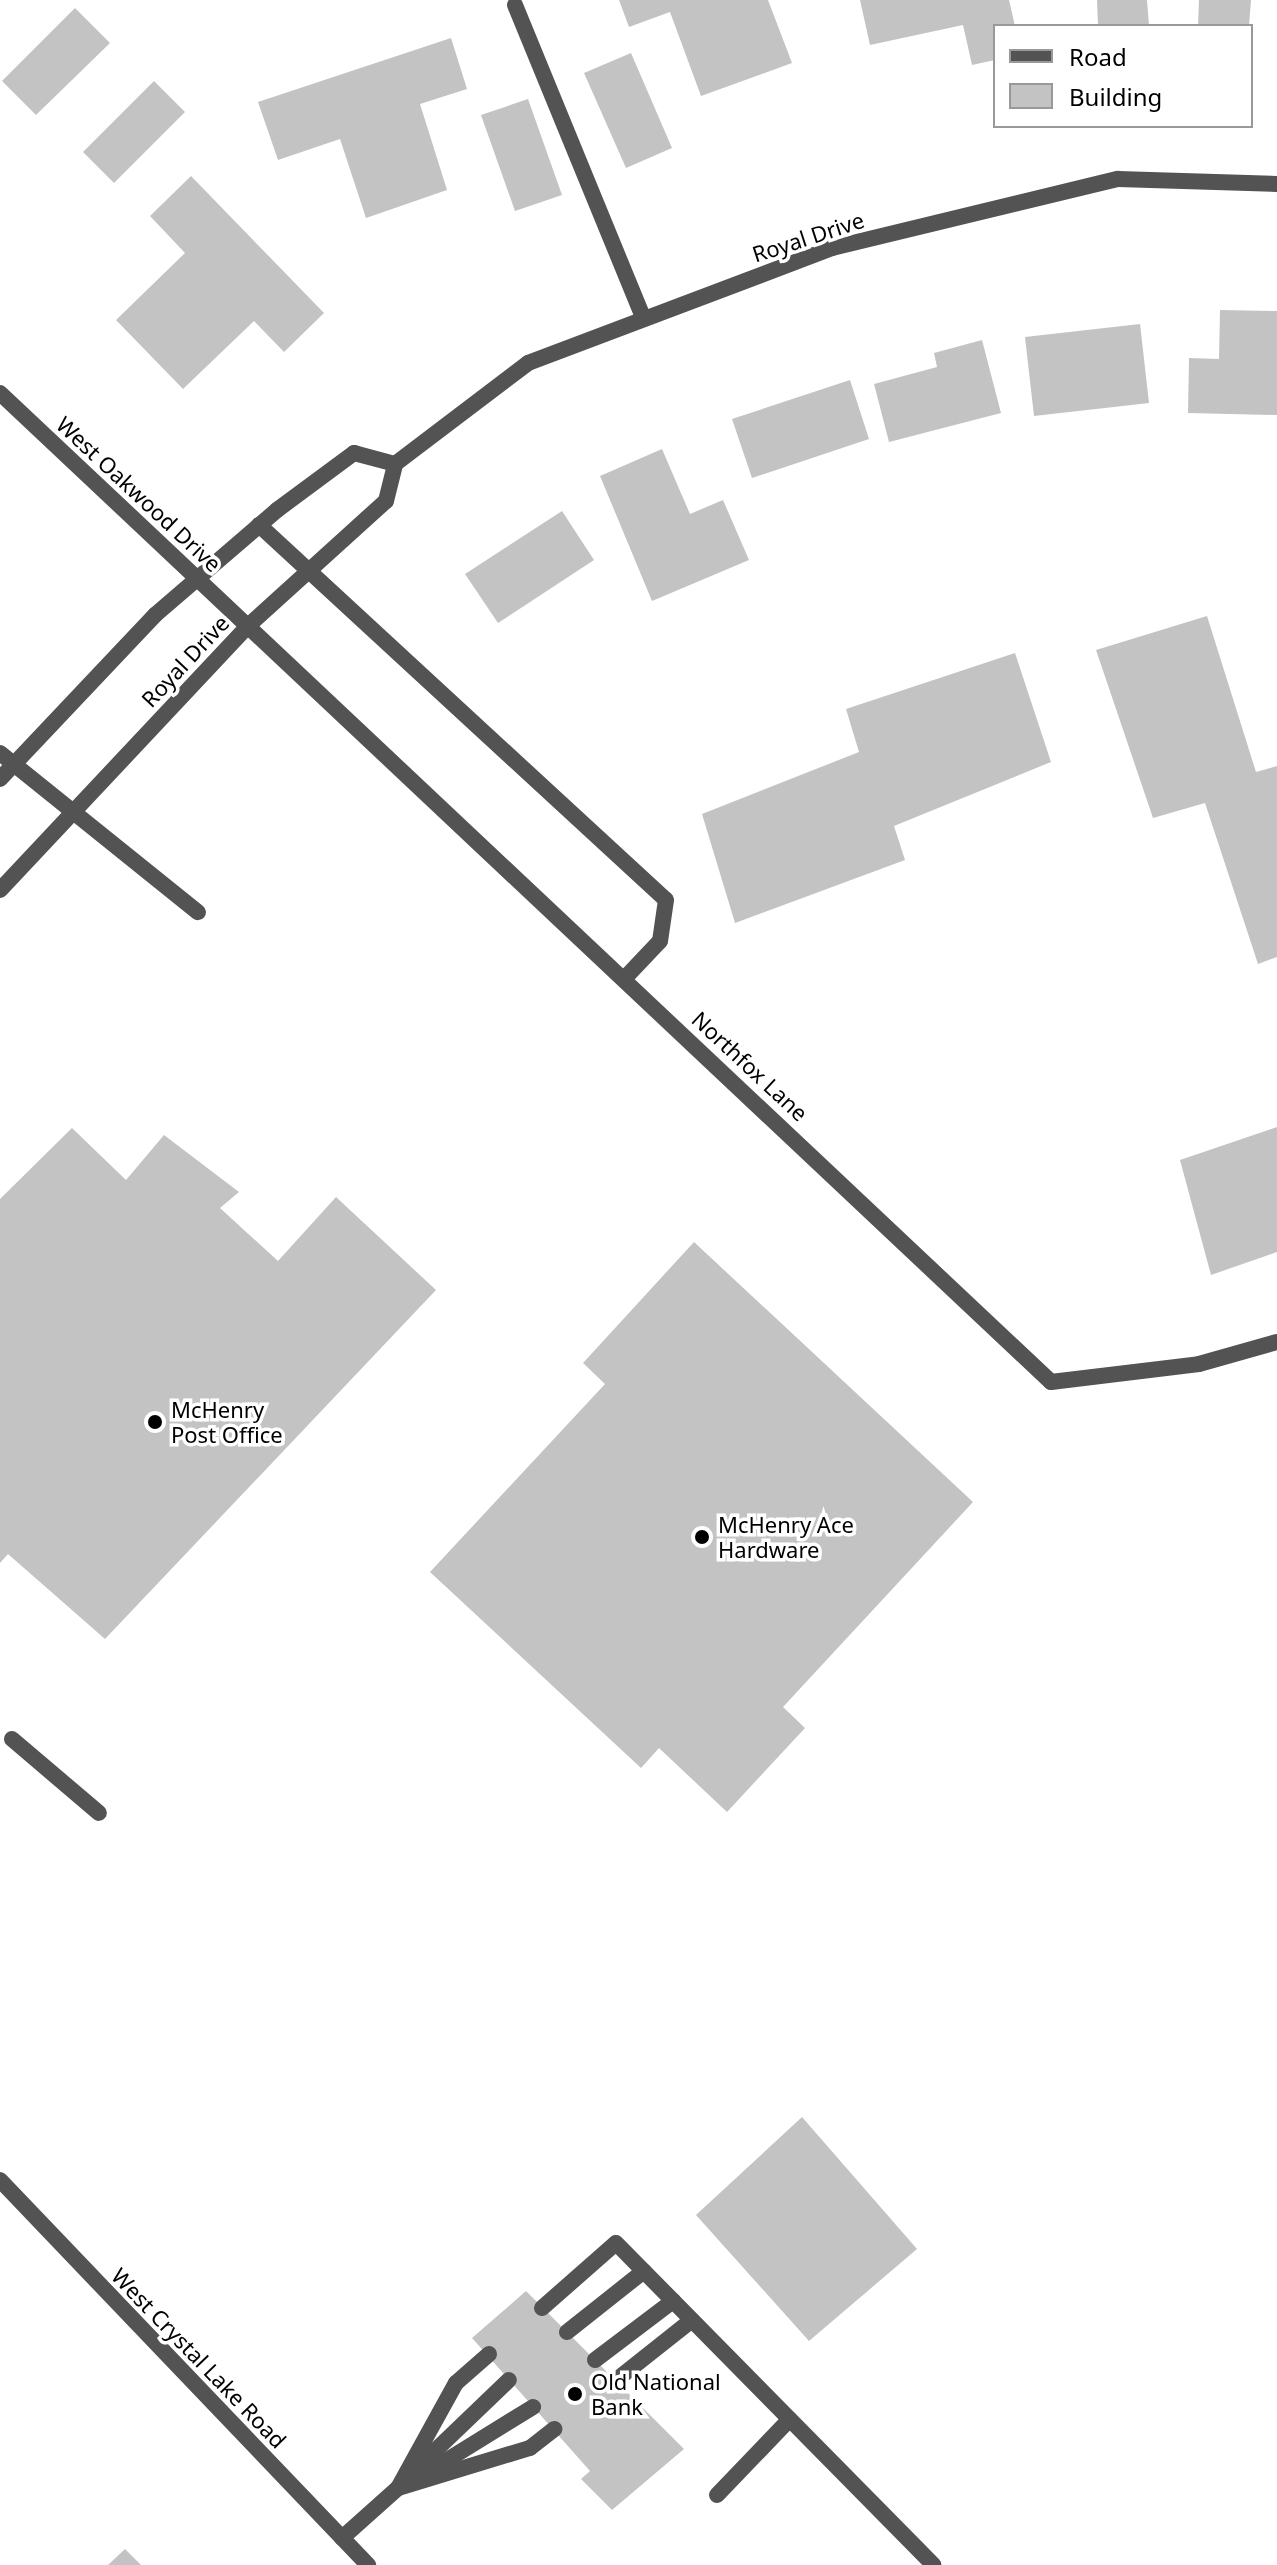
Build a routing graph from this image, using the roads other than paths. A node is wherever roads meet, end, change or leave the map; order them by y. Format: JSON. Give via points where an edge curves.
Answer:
{"nodes":[{"id":1,"x":515,"y":5,"type":"dead end"},
{"id":2,"x":1277,"y":184,"type":"edge"},
{"id":3,"x":644,"y":319,"type":"junction"},
{"id":4,"x":0,"y":393,"type":"edge"},
{"id":5,"x":395,"y":464,"type":"junction"},
{"id":6,"x":259,"y":525,"type":"junction"},
{"id":7,"x":308,"y":572,"type":"junction"},
{"id":8,"x":196,"y":577,"type":"junction"},
{"id":9,"x":248,"y":626,"type":"junction"},
{"id":10,"x":0,"y":753,"type":"edge"},
{"id":11,"x":13,"y":765,"type":"junction"},
{"id":12,"x":0,"y":779,"type":"edge"},
{"id":13,"x":73,"y":813,"type":"junction"},
{"id":14,"x":0,"y":890,"type":"edge"},
{"id":15,"x":198,"y":912,"type":"dead end"},
{"id":16,"x":625,"y":978,"type":"junction"},
{"id":17,"x":1277,"y":1342,"type":"edge"},
{"id":18,"x":12,"y":1739,"type":"dead end"},
{"id":19,"x":99,"y":1813,"type":"dead end"},
{"id":20,"x":0,"y":2180,"type":"edge"},
{"id":21,"x":644,"y":2271,"type":"junction"},
{"id":22,"x":673,"y":2301,"type":"junction"},
{"id":23,"x":542,"y":2308,"type":"dead end"},
{"id":24,"x":692,"y":2320,"type":"junction"},
{"id":25,"x":567,"y":2332,"type":"dead end"},
{"id":26,"x":489,"y":2354,"type":"dead end"},
{"id":27,"x":595,"y":2360,"type":"dead end"},
{"id":28,"x":509,"y":2380,"type":"dead end"},
{"id":29,"x":615,"y":2381,"type":"dead end"},
{"id":30,"x":533,"y":2407,"type":"dead end"},
{"id":31,"x":790,"y":2419,"type":"junction"},
{"id":32,"x":554,"y":2429,"type":"dead end"},
{"id":33,"x":398,"y":2488,"type":"junction"},
{"id":34,"x":717,"y":2495,"type":"dead end"},
{"id":35,"x":342,"y":2538,"type":"junction"},
{"id":36,"x":368,"y":2565,"type":"edge"},
{"id":37,"x":933,"y":2565,"type":"edge"}],
"edges":[{"from":1,"to":3,"type":"street"},
{"from":2,"to":3,"type":"street","name":"Royal Drive","via":[[1118,179],[832,248]]},
{"from":3,"to":5,"type":"street","name":"Royal Drive","via":[[528,363]]},
{"from":4,"to":8,"type":"street","name":"West Oakwood Drive"},
{"from":5,"to":6,"type":"street","via":[[354,453]]},
{"from":5,"to":7,"type":"street","name":"Royal Drive","via":[[386,501]]},
{"from":6,"to":7,"type":"street"},
{"from":6,"to":8,"type":"street"},
{"from":7,"to":9,"type":"street","name":"Royal Drive"},
{"from":7,"to":16,"type":"street","via":[[666,900],[660,941]]},
{"from":8,"to":9,"type":"street","name":"West Oakwood Drive"},
{"from":8,"to":11,"type":"street"},
{"from":9,"to":13,"type":"street","name":"Royal Drive"},
{"from":9,"to":16,"type":"street","name":"Northfox Lane"},
{"from":10,"to":11,"type":"street"},
{"from":11,"to":12,"type":"street"},
{"from":11,"to":13,"type":"street"},
{"from":13,"to":14,"type":"street","name":"Royal Drive"},
{"from":13,"to":15,"type":"street"},
{"from":16,"to":17,"type":"street","name":"Northfox Lane","via":[[1051,1382],[1199,1364]]},
{"from":18,"to":19,"type":"street"},
{"from":20,"to":35,"type":"street","name":"West Crystal Lake Road"},
{"from":21,"to":22,"type":"street"},
{"from":21,"to":23,"type":"street","via":[[616,2243]]},
{"from":21,"to":25,"type":"street"},
{"from":22,"to":24,"type":"street"},
{"from":22,"to":27,"type":"street"},
{"from":24,"to":29,"type":"street"},
{"from":24,"to":31,"type":"street"},
{"from":26,"to":33,"type":"street","via":[[456,2383]]},
{"from":28,"to":33,"type":"street"},
{"from":30,"to":33,"type":"street"},
{"from":31,"to":34,"type":"street"},
{"from":31,"to":37,"type":"street"},
{"from":32,"to":33,"type":"street","via":[[530,2448]]},
{"from":33,"to":35,"type":"street"},
{"from":35,"to":36,"type":"street","name":"West Crystal Lake Road"}]}
